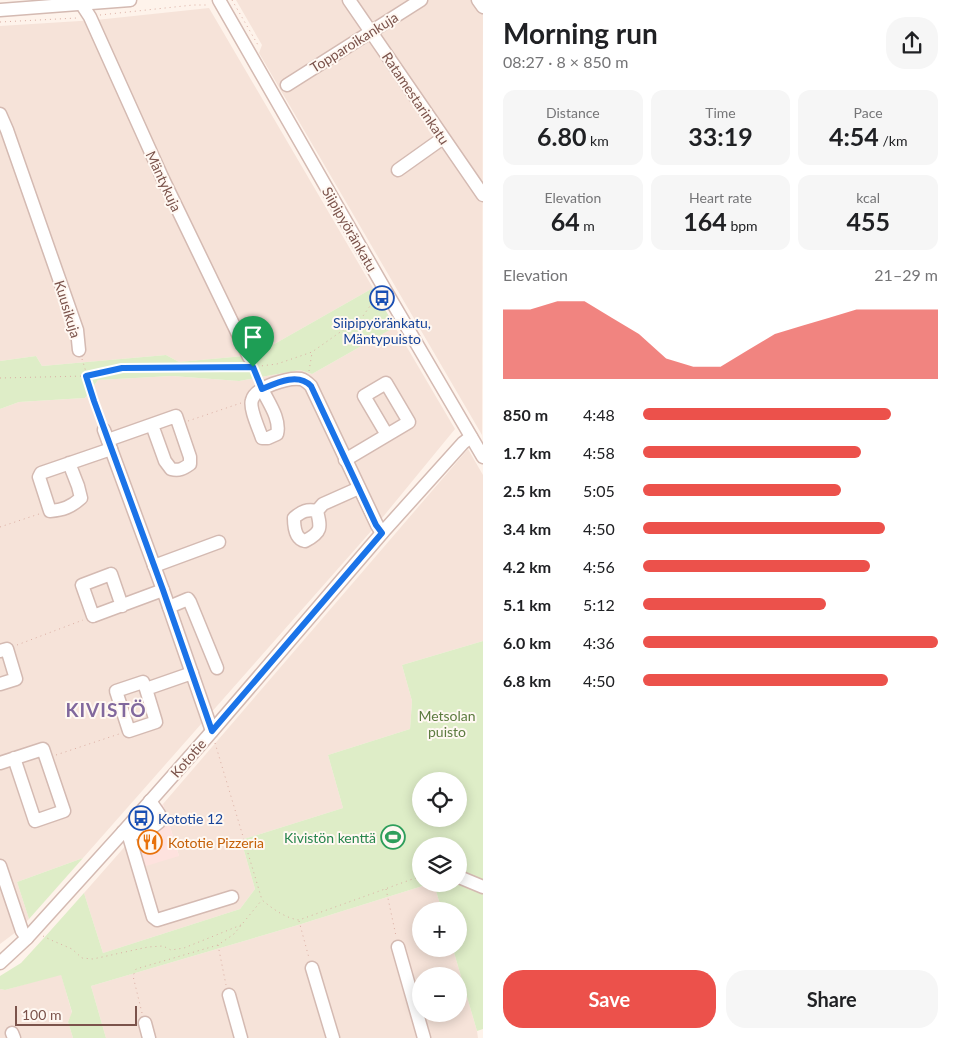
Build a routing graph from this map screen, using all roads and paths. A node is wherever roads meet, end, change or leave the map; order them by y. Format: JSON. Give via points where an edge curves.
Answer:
{"nodes":[{"id":1,"x":130,"y":0,"type":"edge"},
{"id":2,"x":192,"y":0,"type":"edge"},
{"id":3,"x":349,"y":0,"type":"edge"},
{"id":4,"x":421,"y":0,"type":"edge"},
{"id":5,"x":478,"y":0,"type":"edge"},
{"id":6,"x":219,"y":1,"type":"edge"},
{"id":7,"x":80,"y":2,"type":"edge"},
{"id":8,"x":193,"y":5,"type":"junction"},
{"id":9,"x":483,"y":7,"type":"edge"},
{"id":10,"x":0,"y":10,"type":"edge"},
{"id":11,"x":90,"y":17,"type":"junction"},
{"id":12,"x":0,"y":22,"type":"edge"},
{"id":13,"x":371,"y":32,"type":"junction"},
{"id":14,"x":287,"y":84,"type":"dead end"},
{"id":15,"x":0,"y":114,"type":"edge"},
{"id":16,"x":443,"y":138,"type":"junction"},
{"id":17,"x":398,"y":170,"type":"dead end"},
{"id":18,"x":483,"y":196,"type":"edge"},
{"id":19,"x":384,"y":288,"type":"junction"},
{"id":20,"x":80,"y":350,"type":"joint"},
{"id":21,"x":312,"y":352,"type":"junction"},
{"id":22,"x":251,"y":362,"type":"junction"},
{"id":23,"x":86,"y":376,"type":"junction"},
{"id":24,"x":0,"y":378,"type":"edge"},
{"id":25,"x":307,"y":382,"type":"junction"},
{"id":26,"x":262,"y":389,"type":"junction"},
{"id":27,"x":252,"y":400,"type":"junction"},
{"id":28,"x":178,"y":424,"type":"junction"},
{"id":29,"x":152,"y":425,"type":"junction"},
{"id":30,"x":387,"y":435,"type":"dead end"},
{"id":31,"x":471,"y":437,"type":"junction"},
{"id":32,"x":108,"y":440,"type":"junction"},
{"id":33,"x":483,"y":457,"type":"edge"},
{"id":34,"x":345,"y":460,"type":"junction"},
{"id":35,"x":69,"y":463,"type":"junction"},
{"id":36,"x":359,"y":488,"type":"junction"},
{"id":37,"x":50,"y":511,"type":"junction"},
{"id":38,"x":317,"y":511,"type":"dead end"},
{"id":39,"x":0,"y":527,"type":"edge"},
{"id":40,"x":382,"y":533,"type":"junction"},
{"id":41,"x":219,"y":542,"type":"dead end"},
{"id":42,"x":154,"y":566,"type":"junction"},
{"id":43,"x":163,"y":590,"type":"junction"},
{"id":44,"x":122,"y":606,"type":"junction"},
{"id":45,"x":169,"y":607,"type":"junction"},
{"id":46,"x":93,"y":616,"type":"junction"},
{"id":47,"x":4,"y":650,"type":"edge"},
{"id":48,"x":217,"y":668,"type":"dead end"},
{"id":49,"x":192,"y":673,"type":"junction"},
{"id":50,"x":0,"y":684,"type":"edge"},
{"id":51,"x":146,"y":689,"type":"junction"},
{"id":52,"x":129,"y":730,"type":"junction"},
{"id":53,"x":212,"y":731,"type":"junction"},
{"id":54,"x":14,"y":758,"type":"junction"},
{"id":55,"x":47,"y":758,"type":"junction"},
{"id":56,"x":0,"y":763,"type":"edge"},
{"id":57,"x":150,"y":801,"type":"junction"},
{"id":58,"x":125,"y":833,"type":"junction"},
{"id":59,"x":1,"y":870,"type":"edge"},
{"id":60,"x":412,"y":879,"type":"edge"},
{"id":61,"x":467,"y":880,"type":"edge"},
{"id":62,"x":483,"y":887,"type":"edge"},
{"id":63,"x":386,"y":889,"type":"junction"},
{"id":64,"x":232,"y":897,"type":"dead end"},
{"id":65,"x":262,"y":900,"type":"junction"},
{"id":66,"x":299,"y":920,"type":"junction"},
{"id":67,"x":241,"y":925,"type":"junction"},
{"id":68,"x":40,"y":934,"type":"dead end"},
{"id":69,"x":27,"y":938,"type":"junction"},
{"id":70,"x":218,"y":945,"type":"junction"},
{"id":71,"x":398,"y":947,"type":"joint"},
{"id":72,"x":0,"y":963,"type":"edge"},
{"id":73,"x":312,"y":968,"type":"joint"},
{"id":74,"x":229,"y":995,"type":"joint"},
{"id":75,"x":145,"y":1023,"type":"joint"},
{"id":76,"x":149,"y":1038,"type":"edge"},
{"id":77,"x":241,"y":1038,"type":"edge"},
{"id":78,"x":332,"y":1038,"type":"edge"},
{"id":79,"x":424,"y":1038,"type":"edge"}],
"edges":[{"from":1,"to":7,"type":"street"},
{"from":2,"to":8,"type":"path"},
{"from":3,"to":13,"type":"street","name":"Ratamestarinkatu"},
{"from":4,"to":13,"type":"street","name":"Topparoikankuja"},
{"from":5,"to":9,"type":"street"},
{"from":6,"to":8,"type":"path","via":[[211,5]]},
{"from":6,"to":19,"type":"street","name":"Siipipyöränkatu"},
{"from":7,"to":10,"type":"street"},
{"from":7,"to":11,"type":"street","name":"Mäntykuja"},
{"from":8,"to":11,"type":"path"},
{"from":11,"to":12,"type":"path"},
{"from":11,"to":22,"type":"street","name":"Mäntykuja"},
{"from":13,"to":14,"type":"street","name":"Topparoikankuja"},
{"from":13,"to":16,"type":"street","name":"Ratamestarinkatu"},
{"from":15,"to":20,"type":"street","name":"Kuusikuja","via":[[77,330]]},
{"from":16,"to":17,"type":"street"},
{"from":16,"to":18,"type":"street","name":"Ratamestarinkatu"},
{"from":19,"to":21,"type":"path","via":[[363,316]]},
{"from":19,"to":31,"type":"street","name":"Siipipyöränkatu"},
{"from":20,"to":23,"type":"path","name":"Kuusikuja"},
{"from":21,"to":22,"type":"path","via":[[277,364]]},
{"from":21,"to":25,"type":"path"},
{"from":22,"to":23,"type":"path","via":[[122,368]]},
{"from":22,"to":26,"type":"path"},
{"from":23,"to":24,"type":"path"},
{"from":23,"to":32,"type":"path","name":"Kuusikuja"},
{"from":25,"to":26,"type":"street","via":[[292,379]]},
{"from":25,"to":34,"type":"street"},
{"from":26,"to":27,"type":"street"},
{"from":26,"to":27,"type":"street","via":[[279,427],[277,434],[262,438]]},
{"from":27,"to":28,"type":"path"},
{"from":28,"to":29,"type":"street","via":[[176,416]]},
{"from":28,"to":29,"type":"street","via":[[190,457],[190,464],[178,470],[171,469],[165,461]]},
{"from":29,"to":32,"type":"street"},
{"from":30,"to":34,"type":"street"},
{"from":31,"to":33,"type":"street","name":"Siipipyöränkatu"},
{"from":31,"to":40,"type":"street","name":"Kototie"},
{"from":32,"to":35,"type":"street"},
{"from":32,"to":42,"type":"street"},
{"from":34,"to":36,"type":"street"},
{"from":35,"to":37,"type":"street","via":[[41,473],[39,477]]},
{"from":35,"to":37,"type":"street","via":[[81,498],[73,506]]},
{"from":36,"to":38,"type":"street","via":[[323,504]]},
{"from":36,"to":40,"type":"street"},
{"from":37,"to":39,"type":"path"},
{"from":40,"to":53,"type":"street","name":"Kototie"},
{"from":41,"to":42,"type":"street"},
{"from":42,"to":43,"type":"street"},
{"from":43,"to":44,"type":"street"},
{"from":43,"to":45,"type":"street"},
{"from":44,"to":46,"type":"street"},
{"from":44,"to":46,"type":"street","via":[[111,574],[82,585]]},
{"from":45,"to":48,"type":"street","via":[[188,598]]},
{"from":45,"to":49,"type":"street"},
{"from":46,"to":47,"type":"path"},
{"from":47,"to":50,"type":"street","via":[[16,679]]},
{"from":49,"to":51,"type":"street"},
{"from":49,"to":53,"type":"street"},
{"from":51,"to":52,"type":"street","via":[[156,722]]},
{"from":51,"to":52,"type":"street","via":[[143,682],[116,691]]},
{"from":52,"to":55,"type":"path"},
{"from":53,"to":57,"type":"street","name":"Kototie"},
{"from":53,"to":65,"type":"path"},
{"from":54,"to":55,"type":"street","via":[[43,749]]},
{"from":54,"to":55,"type":"street","via":[[35,821],[64,811]]},
{"from":54,"to":56,"type":"street"},
{"from":57,"to":58,"type":"street","name":"Kototie"},
{"from":57,"to":58,"type":"street","via":[[159,822],[150,830]]},
{"from":58,"to":64,"type":"street","via":[[152,917],[157,920]]},
{"from":58,"to":69,"type":"street","name":"Kototie"},
{"from":59,"to":69,"type":"street","via":[[22,932]]},
{"from":60,"to":63,"type":"path"},
{"from":61,"to":62,"type":"street"},
{"from":63,"to":66,"type":"path"},
{"from":63,"to":71,"type":"path"},
{"from":65,"to":66,"type":"path","via":[[275,911]]},
{"from":65,"to":67,"type":"path"},
{"from":66,"to":73,"type":"path"},
{"from":67,"to":68,"type":"path","via":[[184,948],[148,947],[93,959],[82,958],[72,949]]},
{"from":67,"to":70,"type":"path"},
{"from":69,"to":72,"type":"street","name":"Kototie"},
{"from":70,"to":74,"type":"path"},
{"from":70,"to":75,"type":"path","via":[[136,970],[133,976]]},
{"from":71,"to":79,"type":"street"},
{"from":73,"to":78,"type":"street"},
{"from":74,"to":77,"type":"street"},
{"from":75,"to":76,"type":"street"}]}
